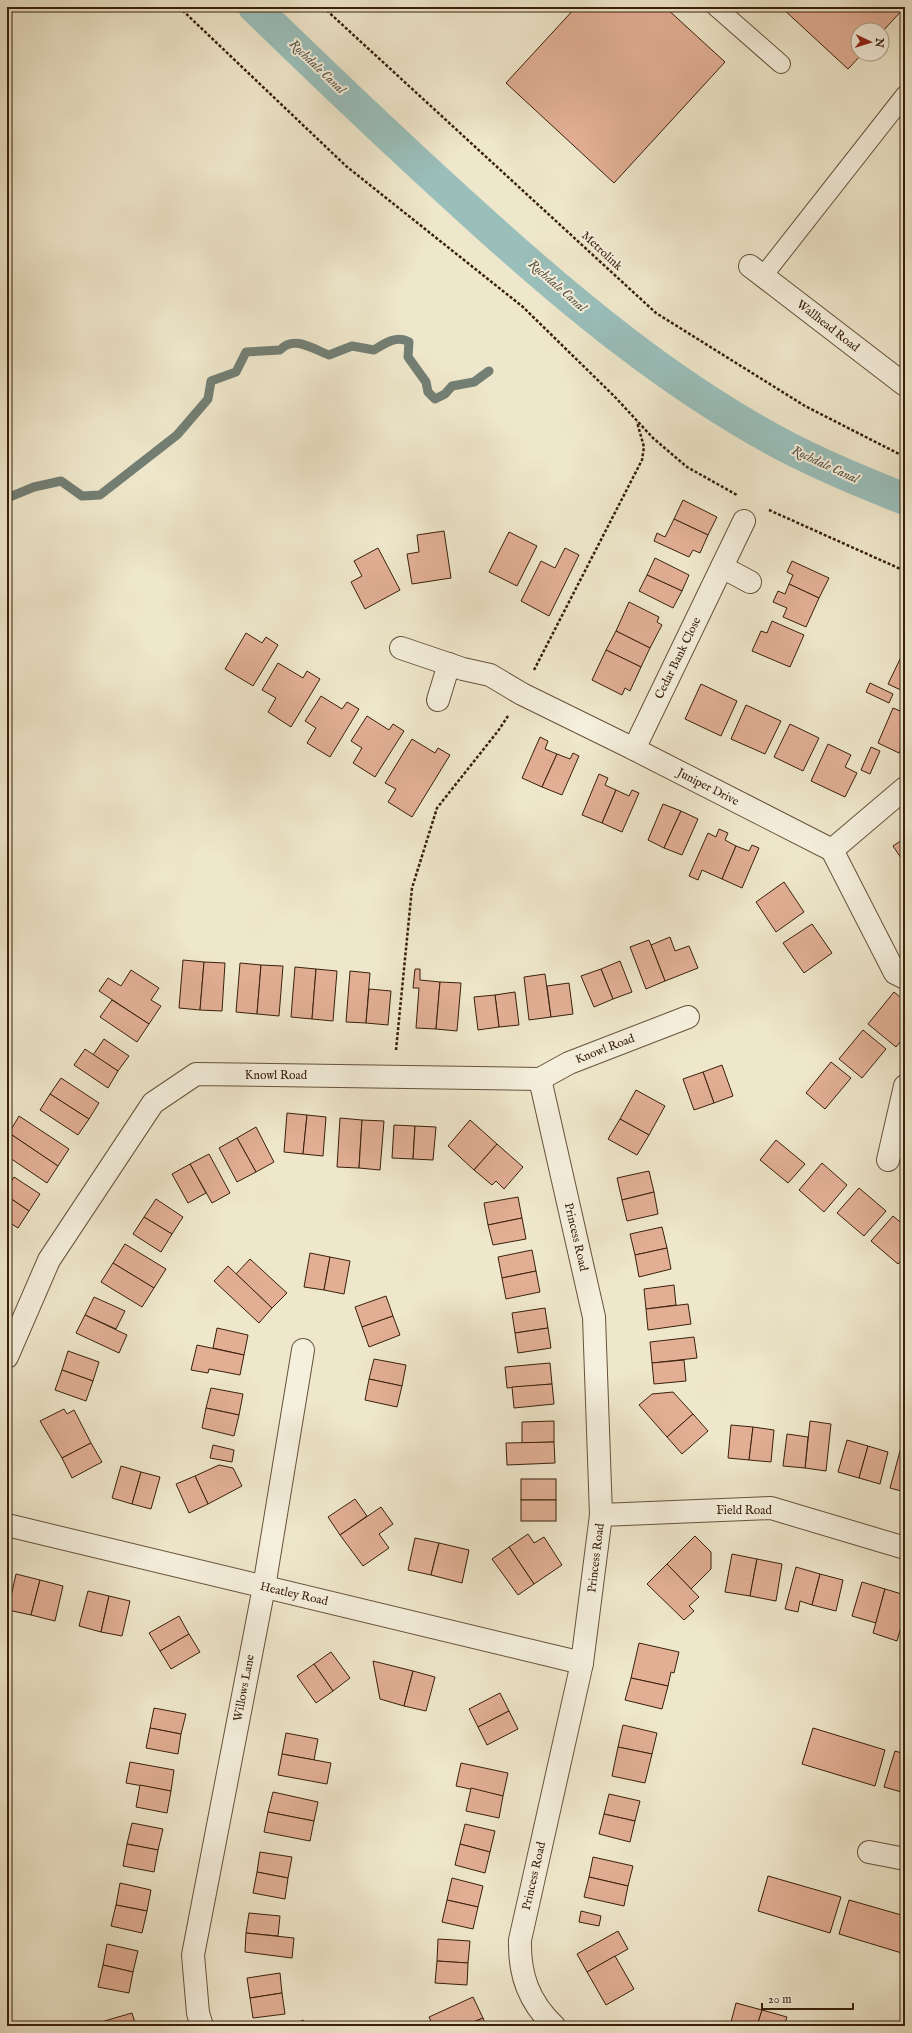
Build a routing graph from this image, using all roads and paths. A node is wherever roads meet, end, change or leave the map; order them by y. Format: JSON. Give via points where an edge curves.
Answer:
{"nodes":[{"id":1,"x":179,"y":7,"type":"edge"},
{"id":2,"x":323,"y":7,"type":"edge"},
{"id":3,"x":716,"y":7,"type":"edge"},
{"id":4,"x":781,"y":64,"type":"dead end"},
{"id":5,"x":905,"y":95,"type":"edge"},
{"id":6,"x":756,"y":271,"type":"joint"},
{"id":7,"x":905,"y":385,"type":"edge"},
{"id":8,"x":637,"y":420,"type":"junction"},
{"id":9,"x":905,"y":458,"type":"edge"},
{"id":10,"x":744,"y":498,"type":"dead end"},
{"id":11,"x":767,"y":509,"type":"dead end"},
{"id":12,"x":744,"y":521,"type":"dead end"},
{"id":13,"x":722,"y":567,"type":"junction"},
{"id":14,"x":905,"y":571,"type":"edge"},
{"id":15,"x":750,"y":582,"type":"dead end"},
{"id":16,"x":401,"y":648,"type":"dead end"},
{"id":17,"x":449,"y":664,"type":"junction"},
{"id":18,"x":522,"y":694,"type":"junction"},
{"id":19,"x":438,"y":700,"type":"dead end"},
{"id":20,"x":634,"y":749,"type":"junction"},
{"id":21,"x":905,"y":788,"type":"edge"},
{"id":22,"x":832,"y":850,"type":"junction"},
{"id":23,"x":905,"y":978,"type":"edge"},
{"id":24,"x":688,"y":1016,"type":"dead end"},
{"id":25,"x":393,"y":1076,"type":"junction"},
{"id":26,"x":540,"y":1080,"type":"junction"},
{"id":27,"x":905,"y":1086,"type":"edge"},
{"id":28,"x":888,"y":1160,"type":"dead end"},
{"id":29,"x":303,"y":1350,"type":"dead end"},
{"id":30,"x":7,"y":1357,"type":"edge"},
{"id":31,"x":601,"y":1515,"type":"junction"},
{"id":32,"x":7,"y":1526,"type":"edge"},
{"id":33,"x":905,"y":1548,"type":"edge"},
{"id":34,"x":264,"y":1587,"type":"junction"},
{"id":35,"x":582,"y":1663,"type":"junction"},
{"id":36,"x":869,"y":1852,"type":"dead end"},
{"id":37,"x":905,"y":1859,"type":"edge"},
{"id":38,"x":202,"y":2026,"type":"edge"},
{"id":39,"x":554,"y":2026,"type":"edge"}],
"edges":[{"from":1,"to":8,"type":"path","via":[[346,166],[523,307]]},
{"from":2,"to":9,"type":"path","name":"Metrolink","via":[[656,313],[805,406]]},
{"from":3,"to":4,"type":"lane"},
{"from":5,"to":6,"type":"lane"},
{"from":6,"to":7,"type":"street","name":"Wallhead Road"},
{"from":8,"to":10,"type":"path","via":[[653,438],[687,467]]},
{"from":8,"to":18,"type":"path","via":[[644,447],[642,460]]},
{"from":11,"to":14,"type":"path"},
{"from":12,"to":13,"type":"street","name":"Cedar Bank Close"},
{"from":13,"to":15,"type":"street"},
{"from":13,"to":20,"type":"street","name":"Cedar Bank Close"},
{"from":16,"to":17,"type":"street","name":"Juniper Drive"},
{"from":17,"to":18,"type":"street","name":"Juniper Drive","via":[[490,675]]},
{"from":17,"to":19,"type":"street"},
{"from":18,"to":20,"type":"street","name":"Juniper Drive"},
{"from":18,"to":25,"type":"path","via":[[498,731],[437,808],[412,888]]},
{"from":20,"to":22,"type":"street","name":"Juniper Drive"},
{"from":21,"to":22,"type":"street"},
{"from":22,"to":23,"type":"street","via":[[894,973]]},
{"from":24,"to":26,"type":"street","name":"Knowl Road","via":[[568,1063]]},
{"from":25,"to":26,"type":"street","name":"Knowl Road"},
{"from":25,"to":30,"type":"street","name":"Knowl Road","via":[[196,1074],[153,1103],[49,1260]]},
{"from":26,"to":31,"type":"street","name":"Princess Road","via":[[594,1317]]},
{"from":27,"to":28,"type":"street"},
{"from":29,"to":34,"type":"street","name":"Willows Lane"},
{"from":31,"to":33,"type":"street","name":"Field Road","via":[[771,1508]]},
{"from":31,"to":35,"type":"street","name":"Princess Road"},
{"from":32,"to":34,"type":"street","name":"Heatley Road"},
{"from":34,"to":35,"type":"street","name":"Heatley Road"},
{"from":34,"to":38,"type":"street","name":"Willows Lane","via":[[193,1955],[198,2013]]},
{"from":35,"to":39,"type":"street","name":"Princess Road","via":[[520,1940],[524,1979],[540,2013]]},
{"from":36,"to":37,"type":"street"}]}
